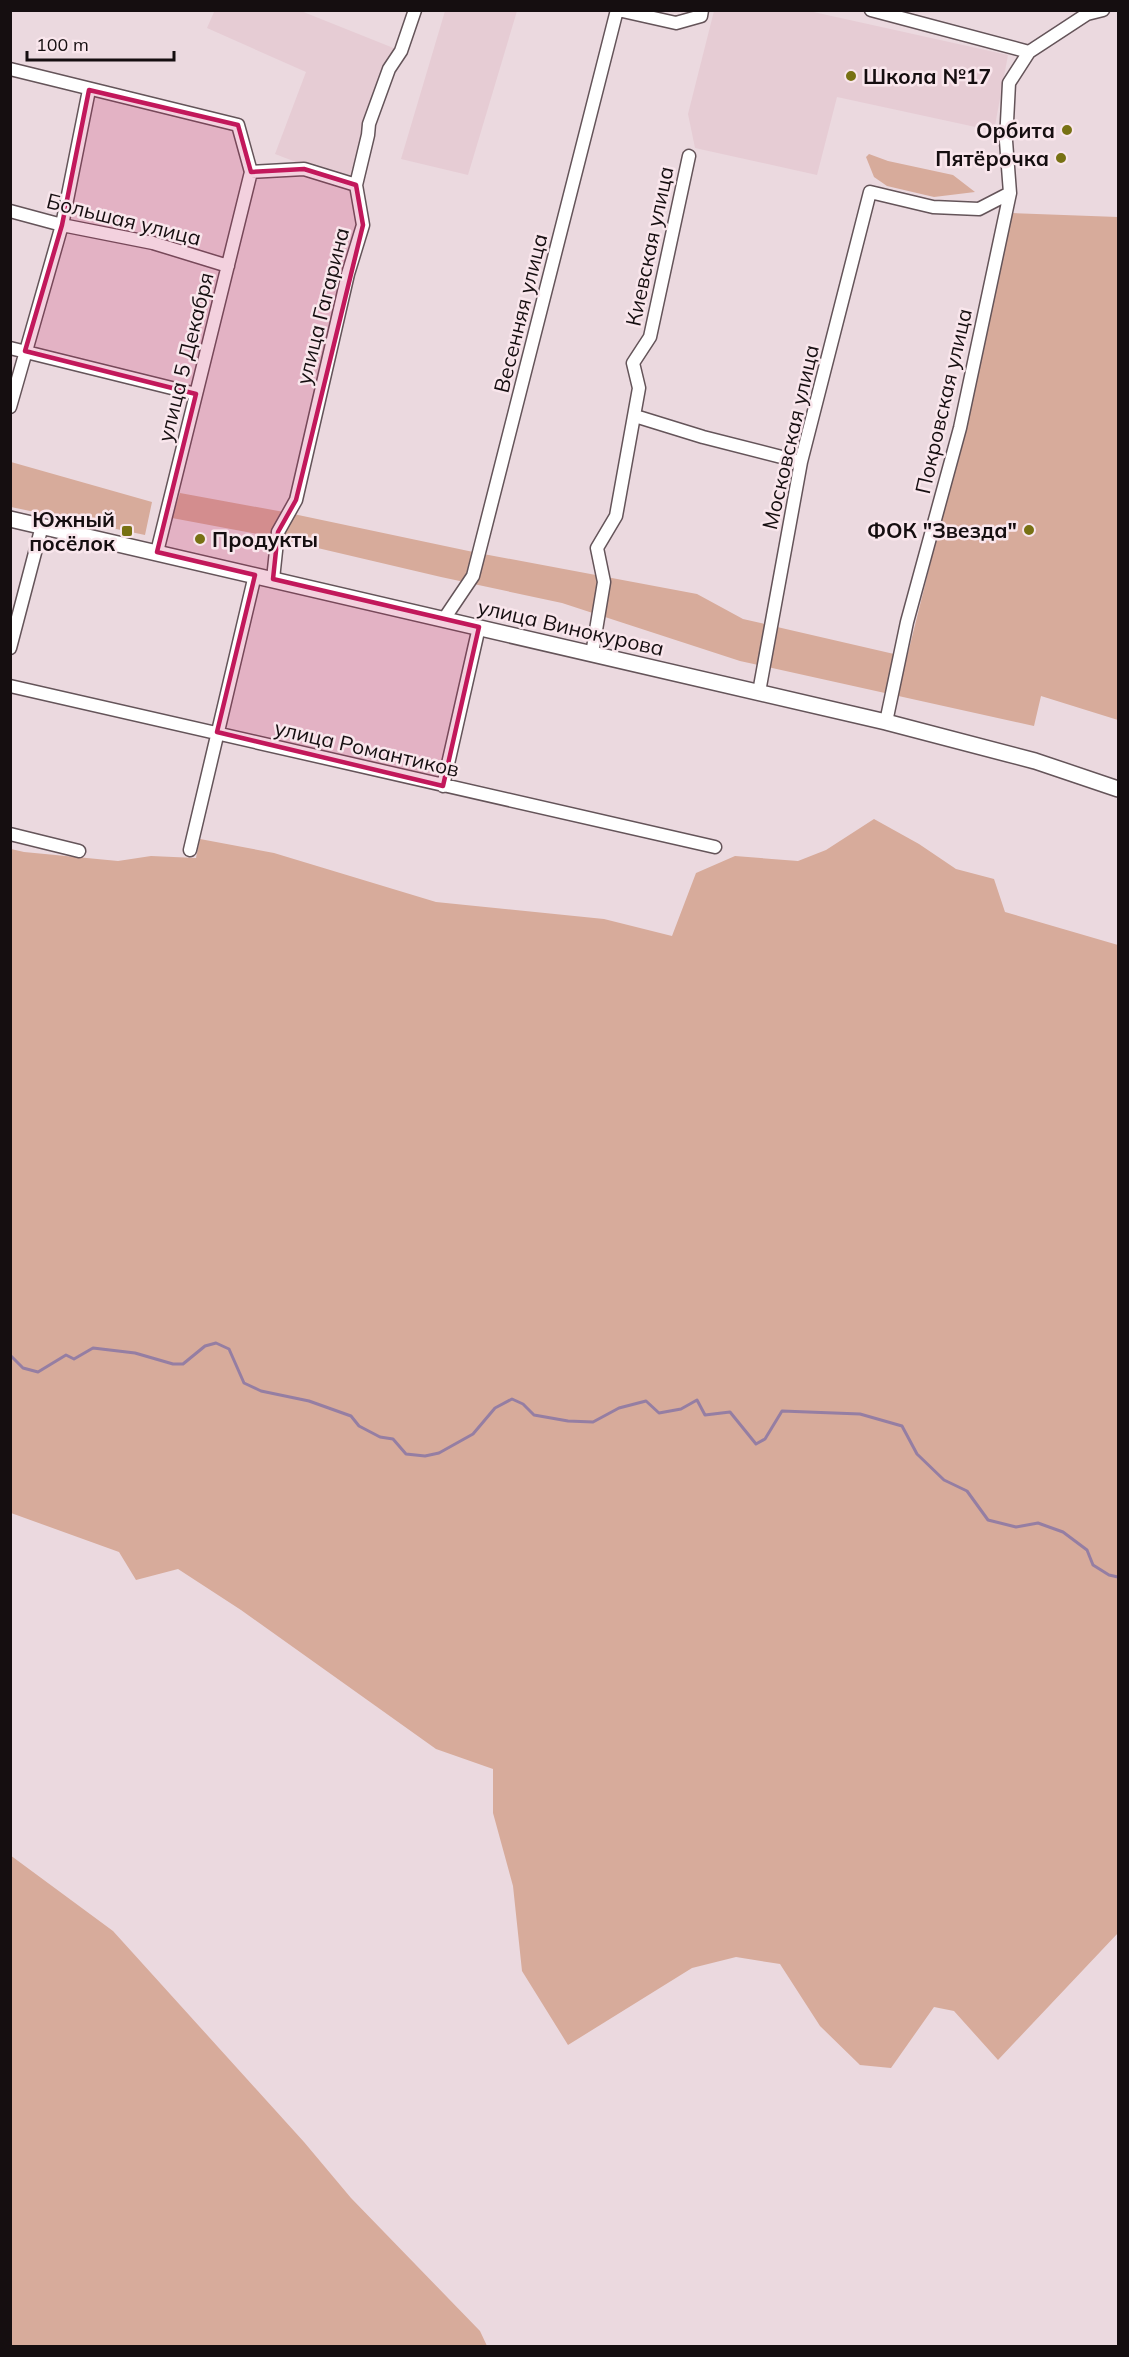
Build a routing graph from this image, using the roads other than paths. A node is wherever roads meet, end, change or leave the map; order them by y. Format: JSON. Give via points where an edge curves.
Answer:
{"nodes":[{"id":1,"x":415,"y":10,"type":"edge"},
{"id":2,"x":617,"y":10,"type":"edge"},
{"id":3,"x":702,"y":10,"type":"edge"},
{"id":4,"x":870,"y":10,"type":"edge"},
{"id":5,"x":1103,"y":10,"type":"edge"},
{"id":6,"x":1086,"y":12,"type":"edge"},
{"id":7,"x":1029,"y":52,"type":"junction"},
{"id":8,"x":10,"y":69,"type":"edge"},
{"id":9,"x":89,"y":90,"type":"junction"},
{"id":10,"x":689,"y":156,"type":"dead end"},
{"id":11,"x":251,"y":172,"type":"junction"},
{"id":12,"x":356,"y":185,"type":"junction"},
{"id":13,"x":1010,"y":193,"type":"junction"},
{"id":14,"x":10,"y":211,"type":"edge"},
{"id":15,"x":62,"y":225,"type":"junction"},
{"id":16,"x":228,"y":266,"type":"junction"},
{"id":17,"x":10,"y":348,"type":"edge"},
{"id":18,"x":25,"y":351,"type":"junction"},
{"id":19,"x":196,"y":394,"type":"junction"},
{"id":20,"x":10,"y":407,"type":"edge"},
{"id":21,"x":635,"y":416,"type":"junction"},
{"id":22,"x":801,"y":462,"type":"junction"},
{"id":23,"x":10,"y":519,"type":"edge"},
{"id":24,"x":42,"y":526,"type":"junction"},
{"id":25,"x":157,"y":552,"type":"junction"},
{"id":26,"x":255,"y":575,"type":"junction"},
{"id":27,"x":273,"y":579,"type":"junction"},
{"id":28,"x":444,"y":619,"type":"junction"},
{"id":29,"x":479,"y":627,"type":"junction"},
{"id":30,"x":10,"y":648,"type":"edge"},
{"id":31,"x":592,"y":654,"type":"junction"},
{"id":32,"x":10,"y":686,"type":"edge"},
{"id":33,"x":759,"y":692,"type":"junction"},
{"id":34,"x":886,"y":722,"type":"junction"},
{"id":35,"x":217,"y":732,"type":"junction"},
{"id":36,"x":442,"y":786,"type":"junction"},
{"id":37,"x":1119,"y":789,"type":"edge"},
{"id":38,"x":10,"y":834,"type":"edge"},
{"id":39,"x":715,"y":847,"type":"dead end"},
{"id":40,"x":190,"y":850,"type":"dead end"},
{"id":41,"x":79,"y":851,"type":"dead end"}],
"edges":[{"from":1,"to":12,"type":"street","name":"улица Гагарина","via":[[369,124]]},
{"from":2,"to":3,"type":"street","via":[[676,23],[700,16]]},
{"from":2,"to":28,"type":"street","name":"Весенняя улица","via":[[473,576]]},
{"from":4,"to":7,"type":"street"},
{"from":5,"to":6,"type":"street"},
{"from":6,"to":7,"type":"street"},
{"from":7,"to":13,"type":"street","name":"Покровская улица","via":[[1009,83],[1006,141]]},
{"from":8,"to":9,"type":"street"},
{"from":9,"to":11,"type":"street","via":[[238,125]]},
{"from":9,"to":15,"type":"street"},
{"from":10,"to":21,"type":"street","name":"Киевская улица","via":[[650,337],[633,363],[639,388]]},
{"from":11,"to":12,"type":"street","via":[[304,169]]},
{"from":11,"to":16,"type":"street","name":"улица 5 Декабря"},
{"from":12,"to":27,"type":"street","name":"улица Гагарина","via":[[363,225],[296,500],[278,532]]},
{"from":13,"to":22,"type":"street","name":"Московская улица","via":[[979,209],[933,207],[870,192]]},
{"from":13,"to":34,"type":"street","name":"Покровская улица","via":[[960,428],[905,630]]},
{"from":14,"to":15,"type":"street","name":"Большая улица"},
{"from":15,"to":16,"type":"street","name":"Большая улица","via":[[153,243]]},
{"from":15,"to":18,"type":"street"},
{"from":16,"to":19,"type":"street","name":"улица 5 Декабря"},
{"from":17,"to":18,"type":"street"},
{"from":18,"to":19,"type":"street"},
{"from":18,"to":20,"type":"street"},
{"from":19,"to":25,"type":"street","name":"улица 5 Декабря"},
{"from":21,"to":22,"type":"street"},
{"from":21,"to":31,"type":"street","name":"Киевская улица","via":[[616,516],[597,548],[604,582]]},
{"from":22,"to":33,"type":"street","name":"Московская улица"},
{"from":23,"to":24,"type":"main road","name":"улица Винокурова"},
{"from":24,"to":25,"type":"main road","name":"улица Винокурова"},
{"from":24,"to":30,"type":"street"},
{"from":25,"to":26,"type":"main road","name":"улица Винокурова"},
{"from":26,"to":27,"type":"main road","name":"улица Винокурова"},
{"from":26,"to":35,"type":"street"},
{"from":27,"to":28,"type":"main road","name":"улица Винокурова"},
{"from":28,"to":29,"type":"main road","name":"улица Винокурова"},
{"from":29,"to":31,"type":"main road","name":"улица Винокурова"},
{"from":29,"to":36,"type":"street"},
{"from":31,"to":33,"type":"main road","name":"улица Винокурова"},
{"from":32,"to":35,"type":"street","name":"улица Романтиков"},
{"from":33,"to":34,"type":"main road","name":"улица Винокурова"},
{"from":34,"to":37,"type":"main road","name":"улица Винокурова","via":[[1035,761]]},
{"from":35,"to":36,"type":"street","name":"улица Романтиков"},
{"from":35,"to":40,"type":"street"},
{"from":36,"to":39,"type":"street","name":"улица Романтиков"},
{"from":38,"to":41,"type":"street"}]}
